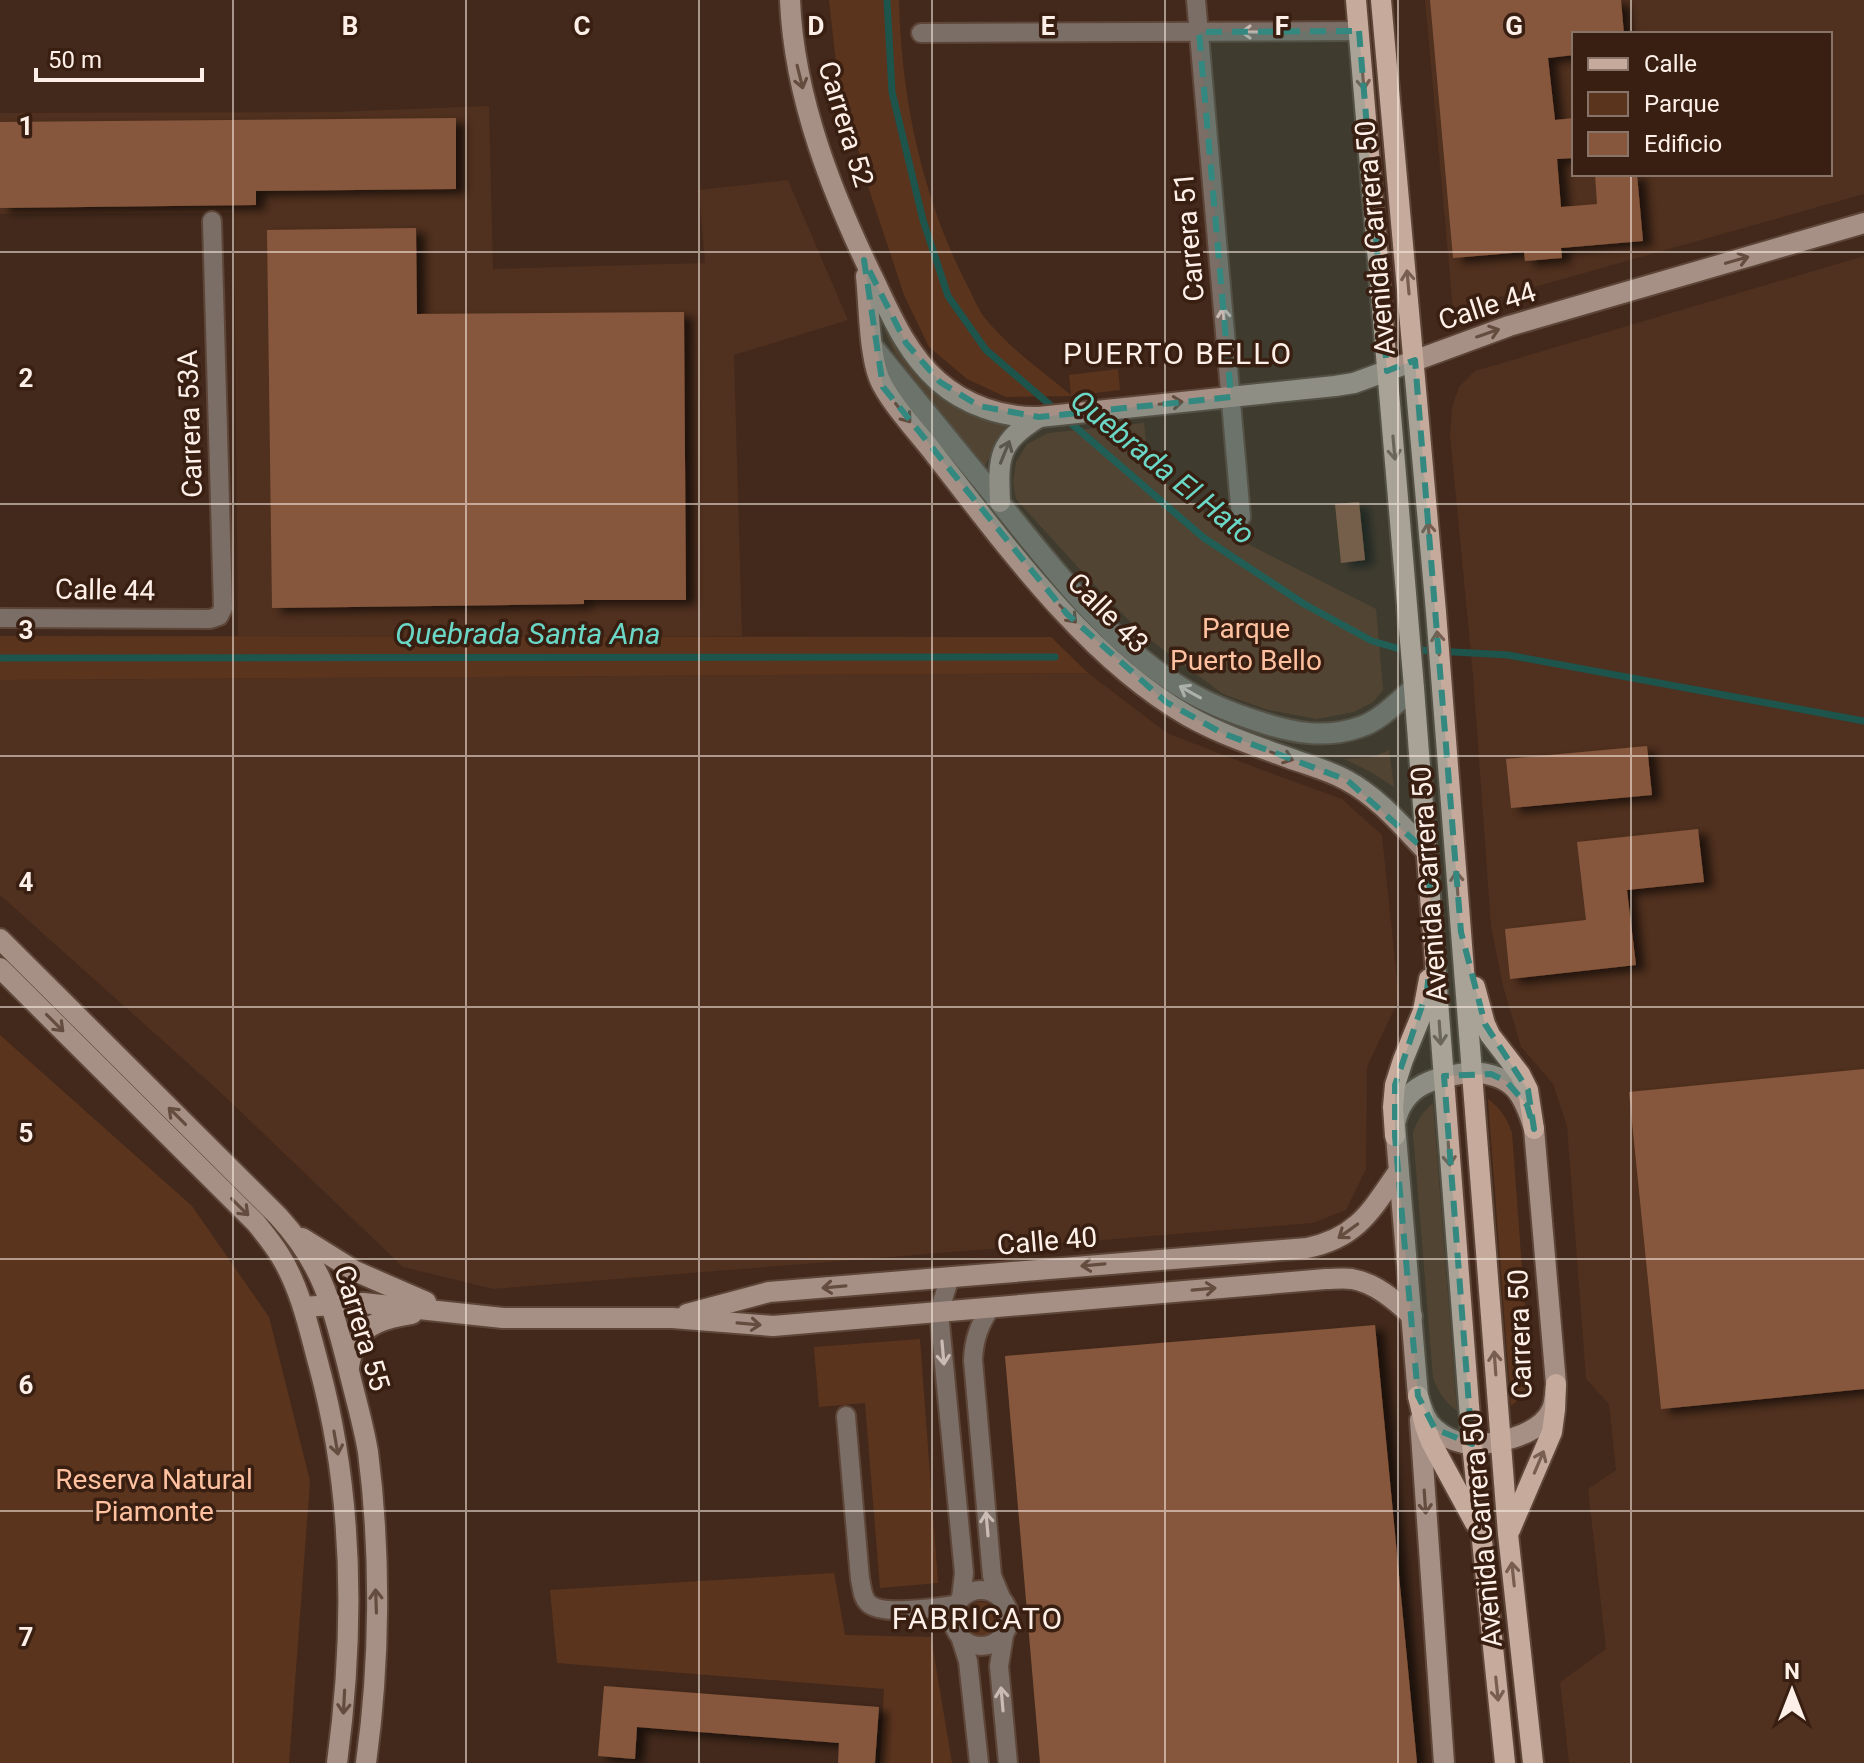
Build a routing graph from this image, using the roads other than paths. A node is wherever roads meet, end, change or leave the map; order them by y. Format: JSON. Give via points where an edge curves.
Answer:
{"nodes":[{"id":1,"x":790,"y":0,"type":"edge"},
{"id":2,"x":1196,"y":0,"type":"edge"},
{"id":3,"x":1356,"y":0,"type":"edge"},
{"id":4,"x":1381,"y":0,"type":"edge"},
{"id":5,"x":1359,"y":31,"type":"junction"},
{"id":6,"x":1199,"y":32,"type":"junction"},
{"id":7,"x":921,"y":33,"type":"dead end"},
{"id":8,"x":212,"y":221,"type":"dead end"},
{"id":9,"x":1864,"y":223,"type":"edge"},
{"id":10,"x":864,"y":260,"type":"junction"},
{"id":11,"x":873,"y":347,"type":"junction"},
{"id":12,"x":1415,"y":360,"type":"junction"},
{"id":13,"x":1387,"y":371,"type":"junction"},
{"id":14,"x":1231,"y":397,"type":"junction"},
{"id":15,"x":1039,"y":417,"type":"junction"},
{"id":16,"x":1000,"y":502,"type":"junction"},
{"id":17,"x":1241,"y":517,"type":"dead end"},
{"id":18,"x":0,"y":618,"type":"edge"},
{"id":19,"x":210,"y":619,"type":"joint"},
{"id":20,"x":1414,"y":682,"type":"junction"},
{"id":21,"x":1427,"y":852,"type":"junction"},
{"id":22,"x":1461,"y":932,"type":"junction"},
{"id":23,"x":1433,"y":935,"type":"junction"},
{"id":24,"x":0,"y":939,"type":"edge"},
{"id":25,"x":0,"y":968,"type":"edge"},
{"id":26,"x":1472,"y":1072,"type":"junction"},
{"id":27,"x":1444,"y":1076,"type":"junction"},
{"id":28,"x":1534,"y":1129,"type":"junction"},
{"id":29,"x":1395,"y":1136,"type":"junction"},
{"id":30,"x":1398,"y":1172,"type":"junction"},
{"id":31,"x":292,"y":1231,"type":"junction"},
{"id":32,"x":950,"y":1277,"type":"junction"},
{"id":33,"x":331,"y":1304,"type":"junction"},
{"id":34,"x":303,"y":1307,"type":"junction"},
{"id":35,"x":991,"y":1307,"type":"junction"},
{"id":36,"x":448,"y":1312,"type":"junction"},
{"id":37,"x":939,"y":1312,"type":"junction"},
{"id":38,"x":1412,"y":1316,"type":"junction"},
{"id":39,"x":672,"y":1318,"type":"junction"},
{"id":40,"x":349,"y":1371,"type":"junction"},
{"id":41,"x":1556,"y":1384,"type":"junction"},
{"id":42,"x":1418,"y":1396,"type":"junction"},
{"id":43,"x":846,"y":1416,"type":"dead end"},
{"id":44,"x":1501,"y":1441,"type":"junction"},
{"id":45,"x":1472,"y":1444,"type":"junction"},
{"id":46,"x":1508,"y":1534,"type":"junction"},
{"id":47,"x":1481,"y":1535,"type":"junction"},
{"id":48,"x":1002,"y":1600,"type":"junction"},
{"id":49,"x":958,"y":1602,"type":"junction"},
{"id":50,"x":1004,"y":1635,"type":"junction"},
{"id":51,"x":961,"y":1639,"type":"junction"},
{"id":52,"x":337,"y":1763,"type":"edge"},
{"id":53,"x":366,"y":1763,"type":"edge"},
{"id":54,"x":979,"y":1763,"type":"edge"},
{"id":55,"x":1008,"y":1763,"type":"edge"},
{"id":56,"x":1444,"y":1763,"type":"edge"},
{"id":57,"x":1505,"y":1763,"type":"edge"},
{"id":58,"x":1533,"y":1763,"type":"edge"}],
"edges":[{"from":1,"to":10,"type":"main road","name":"Carrera 52","one_way":true,"via":[[807,105]]},
{"from":2,"to":6,"type":"street","name":"Carrera 51"},
{"from":3,"to":5,"type":"main road","name":"Avenida Carrera 50"},
{"from":12,"to":4,"type":"main road","name":"Avenida Carrera 50","one_way":true},
{"from":5,"to":6,"type":"street","one_way":true},
{"from":5,"to":13,"type":"main road","name":"Avenida Carrera 50","one_way":true},
{"from":6,"to":7,"type":"street"},
{"from":14,"to":6,"type":"street","name":"Carrera 51","one_way":true},
{"from":8,"to":19,"type":"street","name":"Carrera 53A","via":[[223,608]]},
{"from":12,"to":9,"type":"main road","name":"Calle 44","one_way":true,"via":[[1509,326]]},
{"from":10,"to":11,"type":"main road","name":"Calle 43"},
{"from":10,"to":15,"type":"main road","name":"Calle 44","via":[[906,343],[940,382],[979,406]]},
{"from":11,"to":16,"type":"street","name":"Calle 43"},
{"from":11,"to":21,"type":"main road","name":"Calle 43","one_way":true,"via":[[889,396],[1032,576],[1114,662],[1201,722],[1353,784]]},
{"from":12,"to":13,"type":"main road","name":"Calle 44"},
{"from":22,"to":12,"type":"main road","name":"Avenida Carrera 50","one_way":true},
{"from":13,"to":14,"type":"main road","name":"Calle 44","via":[[1354,383]]},
{"from":13,"to":20,"type":"main road","name":"Avenida Carrera 50","one_way":true},
{"from":15,"to":14,"type":"main road","name":"Calle 44","one_way":true},
{"from":14,"to":17,"type":"street","name":"Carrera 51"},
{"from":16,"to":15,"type":"main road","one_way":true,"via":[[1006,444]]},
{"from":20,"to":16,"type":"street","name":"Calle 43","one_way":true,"via":[[1365,726],[1345,732],[1279,728],[1219,706],[1165,676],[1120,639]]},
{"from":18,"to":19,"type":"street","name":"Calle 44"},
{"from":20,"to":21,"type":"main road","name":"Avenida Carrera 50"},
{"from":21,"to":23,"type":"main road","name":"Avenida Carrera 50"},
{"from":22,"to":26,"type":"main road","name":"Avenida Carrera 50"},
{"from":22,"to":28,"type":"main road","via":[[1485,1024],[1528,1090]]},
{"from":23,"to":27,"type":"main road","name":"Avenida Carrera 50","one_way":true},
{"from":23,"to":29,"type":"main road","via":[[1423,1011],[1395,1085]]},
{"from":31,"to":24,"type":"main road","name":"Carrera 55","one_way":true},
{"from":25,"to":34,"type":"main road","name":"Carrera 55","one_way":true,"via":[[256,1223],[282,1259]]},
{"from":26,"to":27,"type":"main road","name":"Carrera 50"},
{"from":26,"to":28,"type":"main road","name":"Carrera 50","via":[[1491,1074],[1518,1092]]},
{"from":44,"to":26,"type":"main road","name":"Avenida Carrera 50","one_way":true},
{"from":27,"to":29,"type":"main road","name":"Carrera 50","via":[[1409,1094],[1397,1112]]},
{"from":27,"to":45,"type":"main road","name":"Avenida Carrera 50","one_way":true},
{"from":28,"to":41,"type":"main road","name":"Carrera 50"},
{"from":29,"to":30,"type":"main road","name":"Carrera 50"},
{"from":30,"to":32,"type":"main road","name":"Calle 40","one_way":true,"via":[[1374,1208],[1328,1244]]},
{"from":30,"to":38,"type":"main road","name":"Carrera 50"},
{"from":31,"to":33,"type":"main road","name":"Carrera 55"},
{"from":31,"to":36,"type":"main road","via":[[355,1271]]},
{"from":32,"to":37,"type":"street"},
{"from":32,"to":39,"type":"main road","name":"Calle 40","one_way":true,"via":[[769,1292]]},
{"from":33,"to":34,"type":"main road","name":"Calle 40"},
{"from":33,"to":36,"type":"main road","name":"Calle 40"},
{"from":33,"to":40,"type":"main road","name":"Carrera 55"},
{"from":34,"to":52,"type":"main road","name":"Carrera 55","one_way":true,"via":[[332,1418],[347,1525],[344,1717]]},
{"from":35,"to":37,"type":"main road","name":"Calle 40"},
{"from":35,"to":38,"type":"main road","name":"Calle 40","one_way":true,"via":[[1326,1279],[1368,1284]]},
{"from":48,"to":35,"type":"street","one_way":true,"via":[[992,1576],[973,1360],[977,1332]]},
{"from":36,"to":39,"type":"main road","name":"Calle 40","via":[[530,1319]]},
{"from":36,"to":40,"type":"main road","via":[[374,1323],[355,1343]]},
{"from":39,"to":37,"type":"main road","name":"Calle 40","one_way":true,"via":[[773,1326]]},
{"from":37,"to":49,"type":"street","one_way":true,"via":[[964,1573]]},
{"from":38,"to":42,"type":"main road","name":"Carrera 50"},
{"from":53,"to":40,"type":"main road","name":"Carrera 55","one_way":true,"via":[[376,1656],[375,1549],[367,1451]]},
{"from":41,"to":44,"type":"main road","name":"Carrera 50","via":[[1552,1409],[1543,1423]]},
{"from":46,"to":41,"type":"main road","one_way":true,"via":[[1552,1432]]},
{"from":42,"to":45,"type":"main road","name":"Carrera 50","via":[[1435,1429]]},
{"from":42,"to":47,"type":"main road","via":[[1431,1442]]},
{"from":42,"to":56,"type":"main road","one_way":true},
{"from":43,"to":49,"type":"street","via":[[863,1596],[869,1605],[890,1610]]},
{"from":44,"to":45,"type":"main road","name":"Carrera 50"},
{"from":44,"to":46,"type":"main road","name":"Avenida Carrera 50"},
{"from":45,"to":47,"type":"main road","name":"Avenida Carrera 50"},
{"from":58,"to":46,"type":"main road","name":"Avenida Carrera 50","one_way":true},
{"from":47,"to":57,"type":"main road","name":"Avenida Carrera 50","one_way":true},
{"from":48,"to":49,"type":"street","via":[[977,1590]]},
{"from":48,"to":50,"type":"street","via":[[1009,1617]]},
{"from":49,"to":51,"type":"street","via":[[953,1623]]},
{"from":50,"to":51,"type":"street","via":[[988,1646]]},
{"from":55,"to":50,"type":"street","one_way":true,"via":[[999,1666]]},
{"from":51,"to":54,"type":"street"}]}
